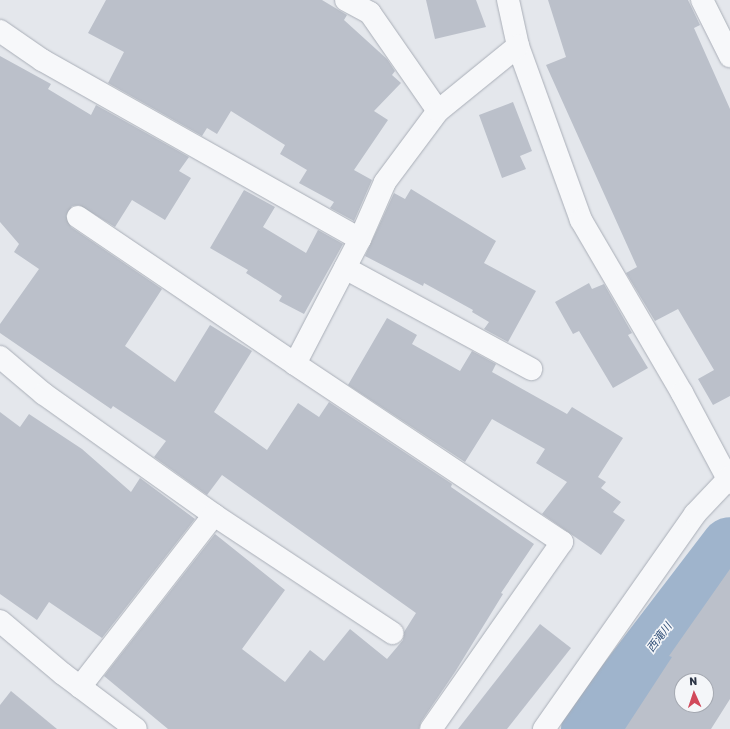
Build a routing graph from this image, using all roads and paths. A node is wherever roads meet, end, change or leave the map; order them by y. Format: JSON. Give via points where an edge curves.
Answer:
{"nodes":[{"id":1,"x":346,"y":0,"type":"edge"},
{"id":2,"x":508,"y":0,"type":"edge"},
{"id":3,"x":702,"y":0,"type":"edge"},
{"id":4,"x":0,"y":31,"type":"edge"},
{"id":5,"x":518,"y":46,"type":"junction"},
{"id":6,"x":730,"y":56,"type":"edge"},
{"id":7,"x":438,"y":111,"type":"junction"},
{"id":8,"x":78,"y":217,"type":"dead end"},
{"id":9,"x":360,"y":238,"type":"junction"},
{"id":10,"x":345,"y":268,"type":"junction"},
{"id":11,"x":0,"y":357,"type":"edge"},
{"id":12,"x":295,"y":364,"type":"junction"},
{"id":13,"x":531,"y":369,"type":"dead end"},
{"id":14,"x":729,"y":480,"type":"edge"},
{"id":15,"x":214,"y":515,"type":"junction"},
{"id":16,"x":0,"y":621,"type":"edge"},
{"id":17,"x":392,"y":633,"type":"dead end"},
{"id":18,"x":80,"y":687,"type":"junction"},
{"id":19,"x":136,"y":729,"type":"edge"},
{"id":20,"x":431,"y":729,"type":"edge"},
{"id":21,"x":544,"y":729,"type":"edge"}],
"edges":[{"from":1,"to":7,"type":"street","via":[[370,13]]},
{"from":2,"to":5,"type":"street"},
{"from":3,"to":6,"type":"street"},
{"from":4,"to":9,"type":"street","via":[[42,60]]},
{"from":5,"to":7,"type":"street"},
{"from":5,"to":14,"type":"street","via":[[581,220],[682,393]]},
{"from":7,"to":9,"type":"street","via":[[385,182]]},
{"from":8,"to":12,"type":"street"},
{"from":9,"to":10,"type":"street"},
{"from":10,"to":12,"type":"street"},
{"from":10,"to":13,"type":"street"},
{"from":11,"to":15,"type":"street","via":[[44,394]]},
{"from":12,"to":20,"type":"street","via":[[562,542]]},
{"from":14,"to":21,"type":"street","via":[[695,514]]},
{"from":15,"to":17,"type":"street"},
{"from":15,"to":18,"type":"street"},
{"from":16,"to":18,"type":"street"},
{"from":18,"to":19,"type":"street"}]}
